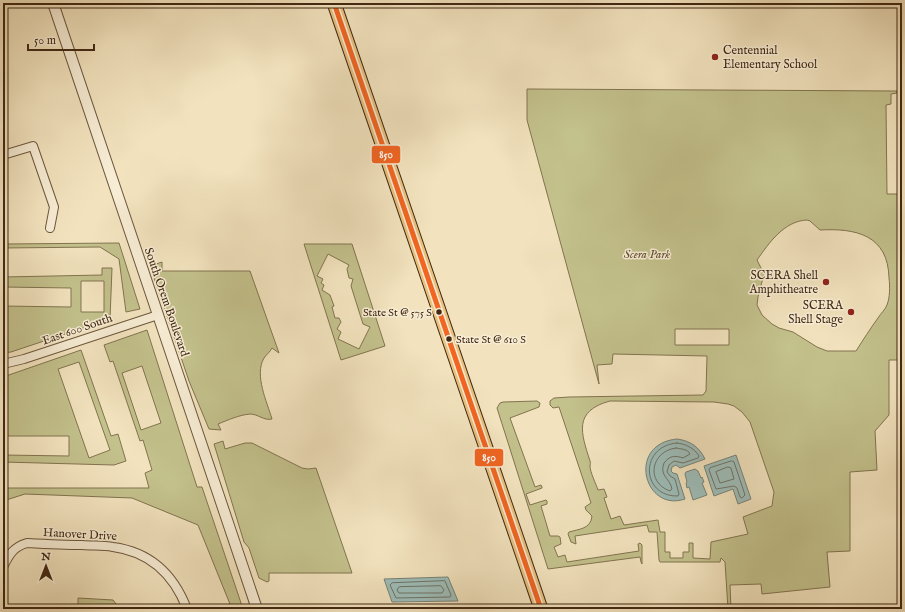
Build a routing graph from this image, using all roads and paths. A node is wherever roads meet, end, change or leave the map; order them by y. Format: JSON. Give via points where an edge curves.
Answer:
{"nodes":[{"id":1,"x":53,"y":3,"type":"edge"},
{"id":2,"x":334,"y":3,"type":"edge"},
{"id":3,"x":3,"y":155,"type":"edge"},
{"id":4,"x":50,"y":228,"type":"dead end"},
{"id":5,"x":158,"y":315,"type":"junction"},
{"id":6,"x":3,"y":364,"type":"edge"},
{"id":7,"x":3,"y":567,"type":"edge"},
{"id":8,"x":187,"y":609,"type":"edge"},
{"id":9,"x":257,"y":609,"type":"edge"},
{"id":10,"x":541,"y":609,"type":"edge"}],
"edges":[{"from":1,"to":5,"type":"street","name":"South Orem Boulevard"},
{"from":2,"to":10,"type":"main road"},
{"from":3,"to":4,"type":"street","via":[[33,146],[54,207]]},
{"from":5,"to":6,"type":"street","name":"East 600 South","via":[[24,360]]},
{"from":5,"to":9,"type":"street","name":"South Orem Boulevard"},
{"from":7,"to":8,"type":"street","name":"Hanover Drive","via":[[14,548],[27,543],[127,550],[149,559],[164,571],[174,582]]}]}
